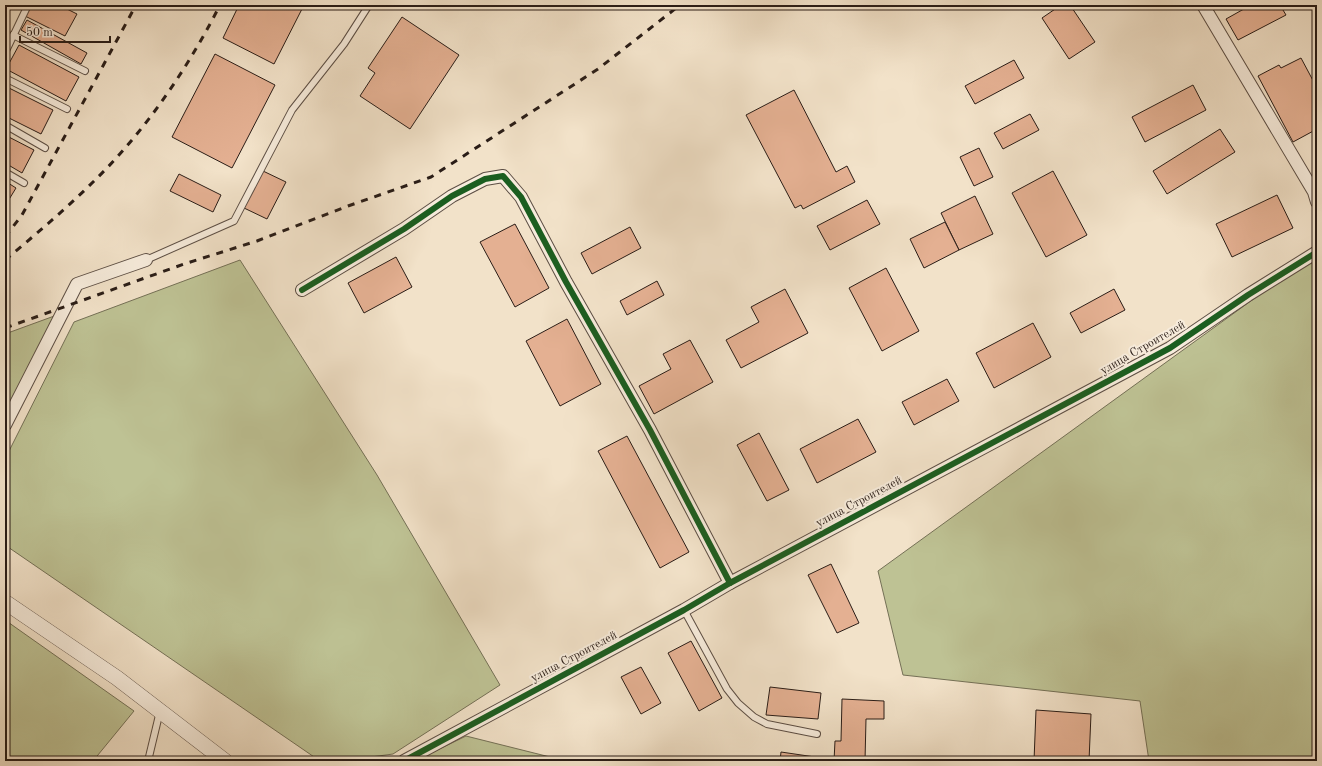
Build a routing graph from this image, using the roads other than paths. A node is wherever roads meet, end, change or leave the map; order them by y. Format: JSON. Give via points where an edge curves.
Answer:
{"nodes":[{"id":1,"x":28,"y":5,"type":"edge"},
{"id":2,"x":370,"y":5,"type":"edge"},
{"id":3,"x":1204,"y":5,"type":"edge"},
{"id":4,"x":13,"y":35,"type":"junction"},
{"id":5,"x":5,"y":53,"type":"edge"},
{"id":6,"x":85,"y":71,"type":"dead end"},
{"id":7,"x":5,"y":78,"type":"edge"},
{"id":8,"x":67,"y":109,"type":"dead end"},
{"id":9,"x":5,"y":125,"type":"edge"},
{"id":10,"x":45,"y":148,"type":"dead end"},
{"id":11,"x":5,"y":172,"type":"edge"},
{"id":12,"x":24,"y":183,"type":"dead end"},
{"id":13,"x":1317,"y":202,"type":"edge"},
{"id":14,"x":1317,"y":252,"type":"edge"},
{"id":15,"x":146,"y":260,"type":"joint"},
{"id":16,"x":302,"y":290,"type":"dead end"},
{"id":17,"x":5,"y":425,"type":"edge"},
{"id":18,"x":730,"y":584,"type":"junction"},
{"id":19,"x":5,"y":602,"type":"edge"},
{"id":20,"x":684,"y":610,"type":"junction"},
{"id":21,"x":160,"y":711,"type":"junction"},
{"id":22,"x":817,"y":734,"type":"dead end"},
{"id":23,"x":148,"y":761,"type":"edge"},
{"id":24,"x":225,"y":761,"type":"edge"},
{"id":25,"x":404,"y":761,"type":"edge"}],
"edges":[{"from":1,"to":4,"type":"lane"},
{"from":2,"to":15,"type":"lane","via":[[344,44],[292,110],[234,221]]},
{"from":3,"to":13,"type":"street","via":[[1314,192]]},
{"from":4,"to":5,"type":"lane"},
{"from":4,"to":6,"type":"lane"},
{"from":7,"to":8,"type":"lane"},
{"from":9,"to":10,"type":"lane"},
{"from":11,"to":12,"type":"lane"},
{"from":14,"to":18,"type":"street","name":"улица Строителей","via":[[1248,294],[1170,348]]},
{"from":15,"to":17,"type":"street","via":[[77,284]]},
{"from":16,"to":18,"type":"street","via":[[404,229],[452,196],[485,179],[503,176],[520,197],[646,423]]},
{"from":18,"to":20,"type":"street","name":"улица Строителей"},
{"from":19,"to":21,"type":"street"},
{"from":20,"to":22,"type":"lane","via":[[738,703],[767,724]]},
{"from":20,"to":25,"type":"street","name":"улица Строителей"},
{"from":21,"to":23,"type":"lane"},
{"from":21,"to":24,"type":"street"}]}
